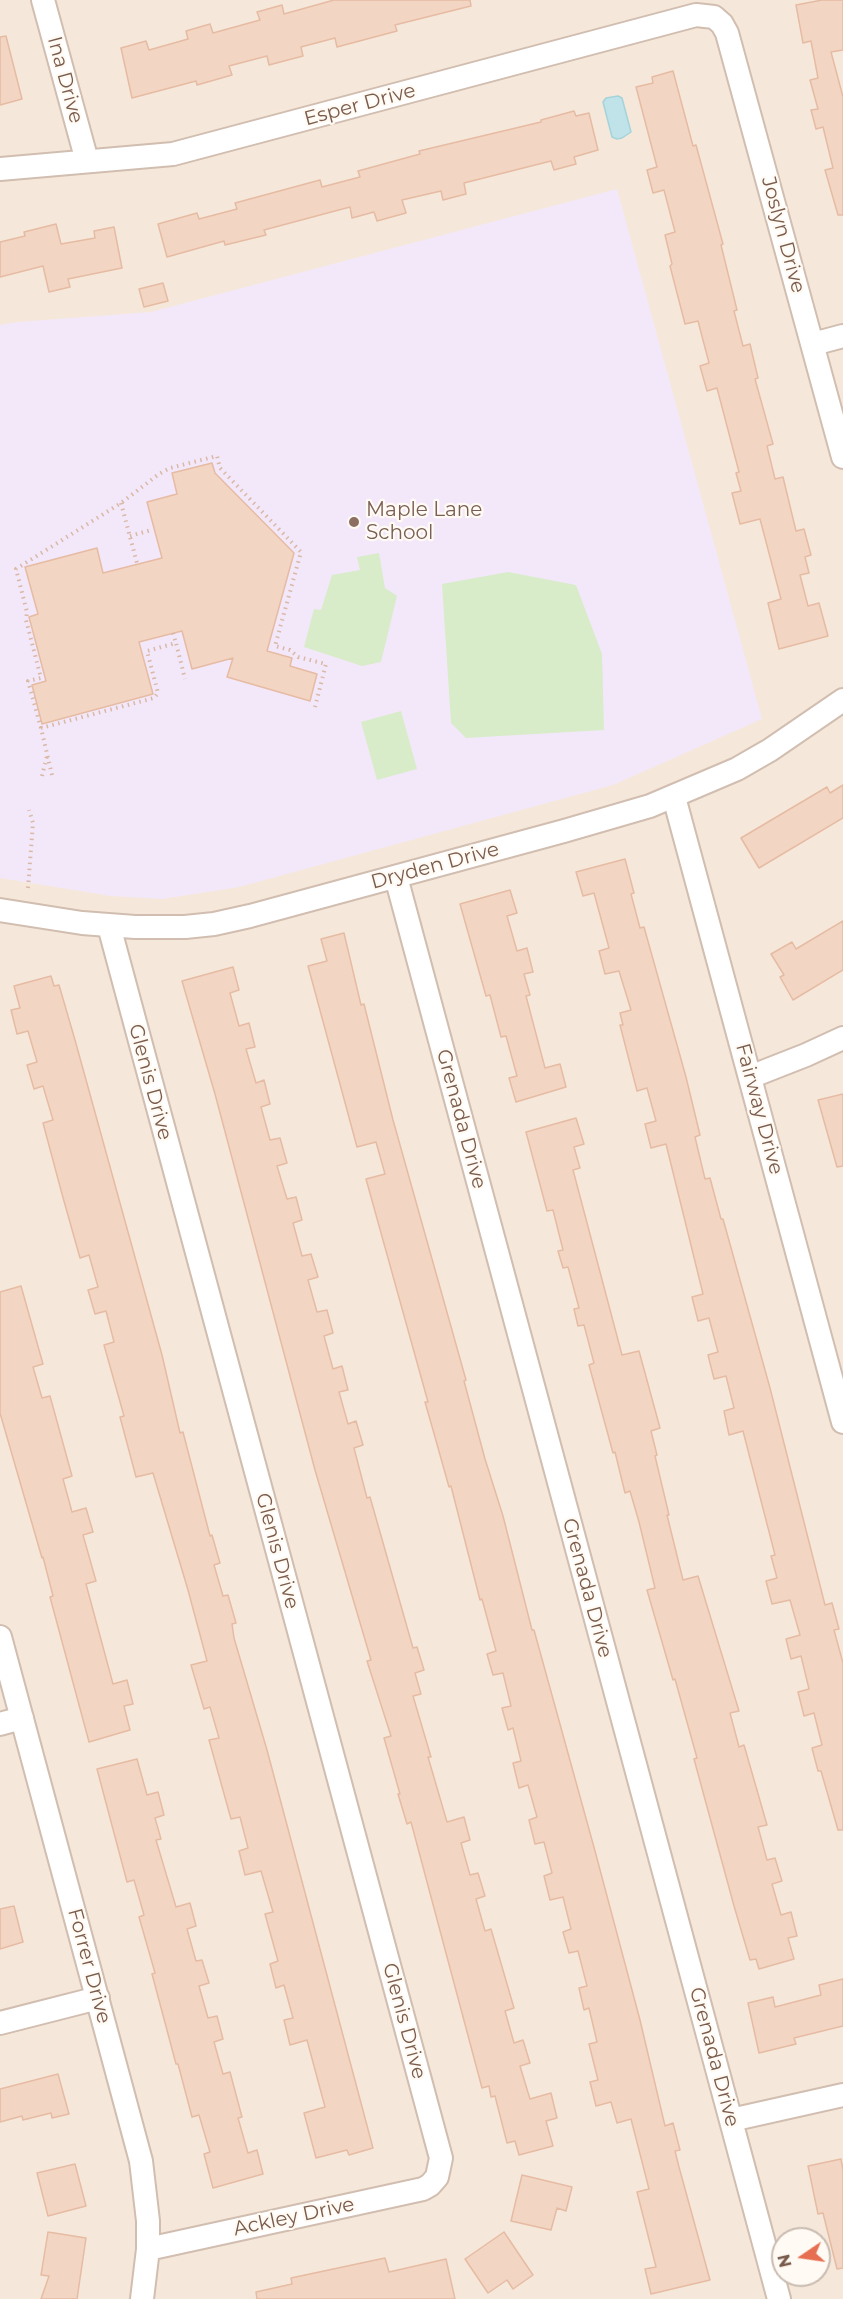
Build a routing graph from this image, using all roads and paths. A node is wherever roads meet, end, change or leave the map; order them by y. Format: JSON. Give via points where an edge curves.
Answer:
{"nodes":[{"id":1,"x":43,"y":0,"type":"edge"},
{"id":2,"x":714,"y":18,"type":"joint"},
{"id":3,"x":87,"y":161,"type":"junction"},
{"id":4,"x":0,"y":169,"type":"edge"},
{"id":5,"x":843,"y":336,"type":"edge"},
{"id":6,"x":813,"y":344,"type":"junction"},
{"id":7,"x":843,"y":457,"type":"edge"},
{"id":8,"x":121,"y":503,"type":"junction"},
{"id":9,"x":151,"y":530,"type":"dead end"},
{"id":10,"x":129,"y":536,"type":"junction"},
{"id":11,"x":136,"y":563,"type":"dead end"},
{"id":12,"x":173,"y":633,"type":"dead end"},
{"id":13,"x":176,"y":643,"type":"junction"},
{"id":14,"x":185,"y":679,"type":"dead end"},
{"id":15,"x":843,"y":700,"type":"edge"},
{"id":16,"x":315,"y":707,"type":"dead end"},
{"id":17,"x":41,"y":728,"type":"junction"},
{"id":18,"x":47,"y":754,"type":"junction"},
{"id":19,"x":52,"y":775,"type":"dead end"},
{"id":20,"x":42,"y":776,"type":"dead end"},
{"id":21,"x":674,"y":796,"type":"junction"},
{"id":22,"x":29,"y":810,"type":"dead end"},
{"id":23,"x":396,"y":877,"type":"junction"},
{"id":24,"x":28,"y":888,"type":"dead end"},
{"id":25,"x":0,"y":910,"type":"edge"},
{"id":26,"x":109,"y":926,"type":"junction"},
{"id":27,"x":843,"y":1038,"type":"edge"},
{"id":28,"x":750,"y":1077,"type":"junction"},
{"id":29,"x":843,"y":1422,"type":"edge"},
{"id":30,"x":0,"y":1637,"type":"edge"},
{"id":31,"x":22,"y":1718,"type":"junction"},
{"id":32,"x":0,"y":1724,"type":"edge"},
{"id":33,"x":98,"y":1998,"type":"junction"},
{"id":34,"x":0,"y":2023,"type":"edge"},
{"id":35,"x":843,"y":2095,"type":"edge"},
{"id":36,"x":731,"y":2120,"type":"junction"},
{"id":37,"x":437,"y":2177,"type":"joint"},
{"id":38,"x":148,"y":2249,"type":"junction"},
{"id":39,"x":142,"y":2299,"type":"edge"},
{"id":40,"x":779,"y":2299,"type":"edge"}],
"edges":[{"from":1,"to":3,"type":"street","name":"Ina Drive"},
{"from":2,"to":3,"type":"street","name":"Esper Drive","via":[[696,15],[173,154]]},
{"from":2,"to":6,"type":"street","name":"Joslyn Drive","via":[[727,33]]},
{"from":3,"to":4,"type":"street","name":"Esper Drive"},
{"from":5,"to":6,"type":"street"},
{"from":6,"to":7,"type":"street","name":"Joslyn Drive"},
{"from":8,"to":10,"type":"path"},
{"from":8,"to":16,"type":"path","via":[[170,468],[217,456],[220,468],[301,552],[275,646],[326,664]]},
{"from":8,"to":17,"type":"path","via":[[16,569],[41,678],[28,681]]},
{"from":9,"to":10,"type":"path"},
{"from":10,"to":11,"type":"path"},
{"from":12,"to":13,"type":"path"},
{"from":13,"to":14,"type":"path"},
{"from":13,"to":17,"type":"path","via":[[147,651],[158,693],[154,698]]},
{"from":15,"to":21,"type":"street","name":"Dryden Drive","via":[[737,769]]},
{"from":17,"to":18,"type":"path"},
{"from":18,"to":19,"type":"path"},
{"from":18,"to":20,"type":"path"},
{"from":21,"to":23,"type":"street","name":"Dryden Drive","via":[[610,819]]},
{"from":21,"to":28,"type":"street","name":"Fairway Drive"},
{"from":22,"to":24,"type":"path","via":[[33,823]]},
{"from":23,"to":26,"type":"street","name":"Dryden Drive","via":[[214,924]]},
{"from":23,"to":36,"type":"street","name":"Grenada Drive"},
{"from":25,"to":26,"type":"street","name":"Dryden Drive"},
{"from":26,"to":37,"type":"street","name":"Glenis Drive","via":[[441,2158]]},
{"from":27,"to":28,"type":"street"},
{"from":28,"to":29,"type":"street","name":"Fairway Drive"},
{"from":30,"to":31,"type":"street","name":"Forrer Drive"},
{"from":31,"to":32,"type":"street"},
{"from":31,"to":33,"type":"street","name":"Forrer Drive"},
{"from":33,"to":34,"type":"street"},
{"from":33,"to":38,"type":"street","name":"Forrer Drive","via":[[141,2161]]},
{"from":35,"to":36,"type":"street"},
{"from":36,"to":40,"type":"street","name":"Grenada Drive"},
{"from":37,"to":38,"type":"street","name":"Ackley Drive","via":[[423,2189]]},
{"from":38,"to":39,"type":"street","name":"Forrer Drive"}]}
